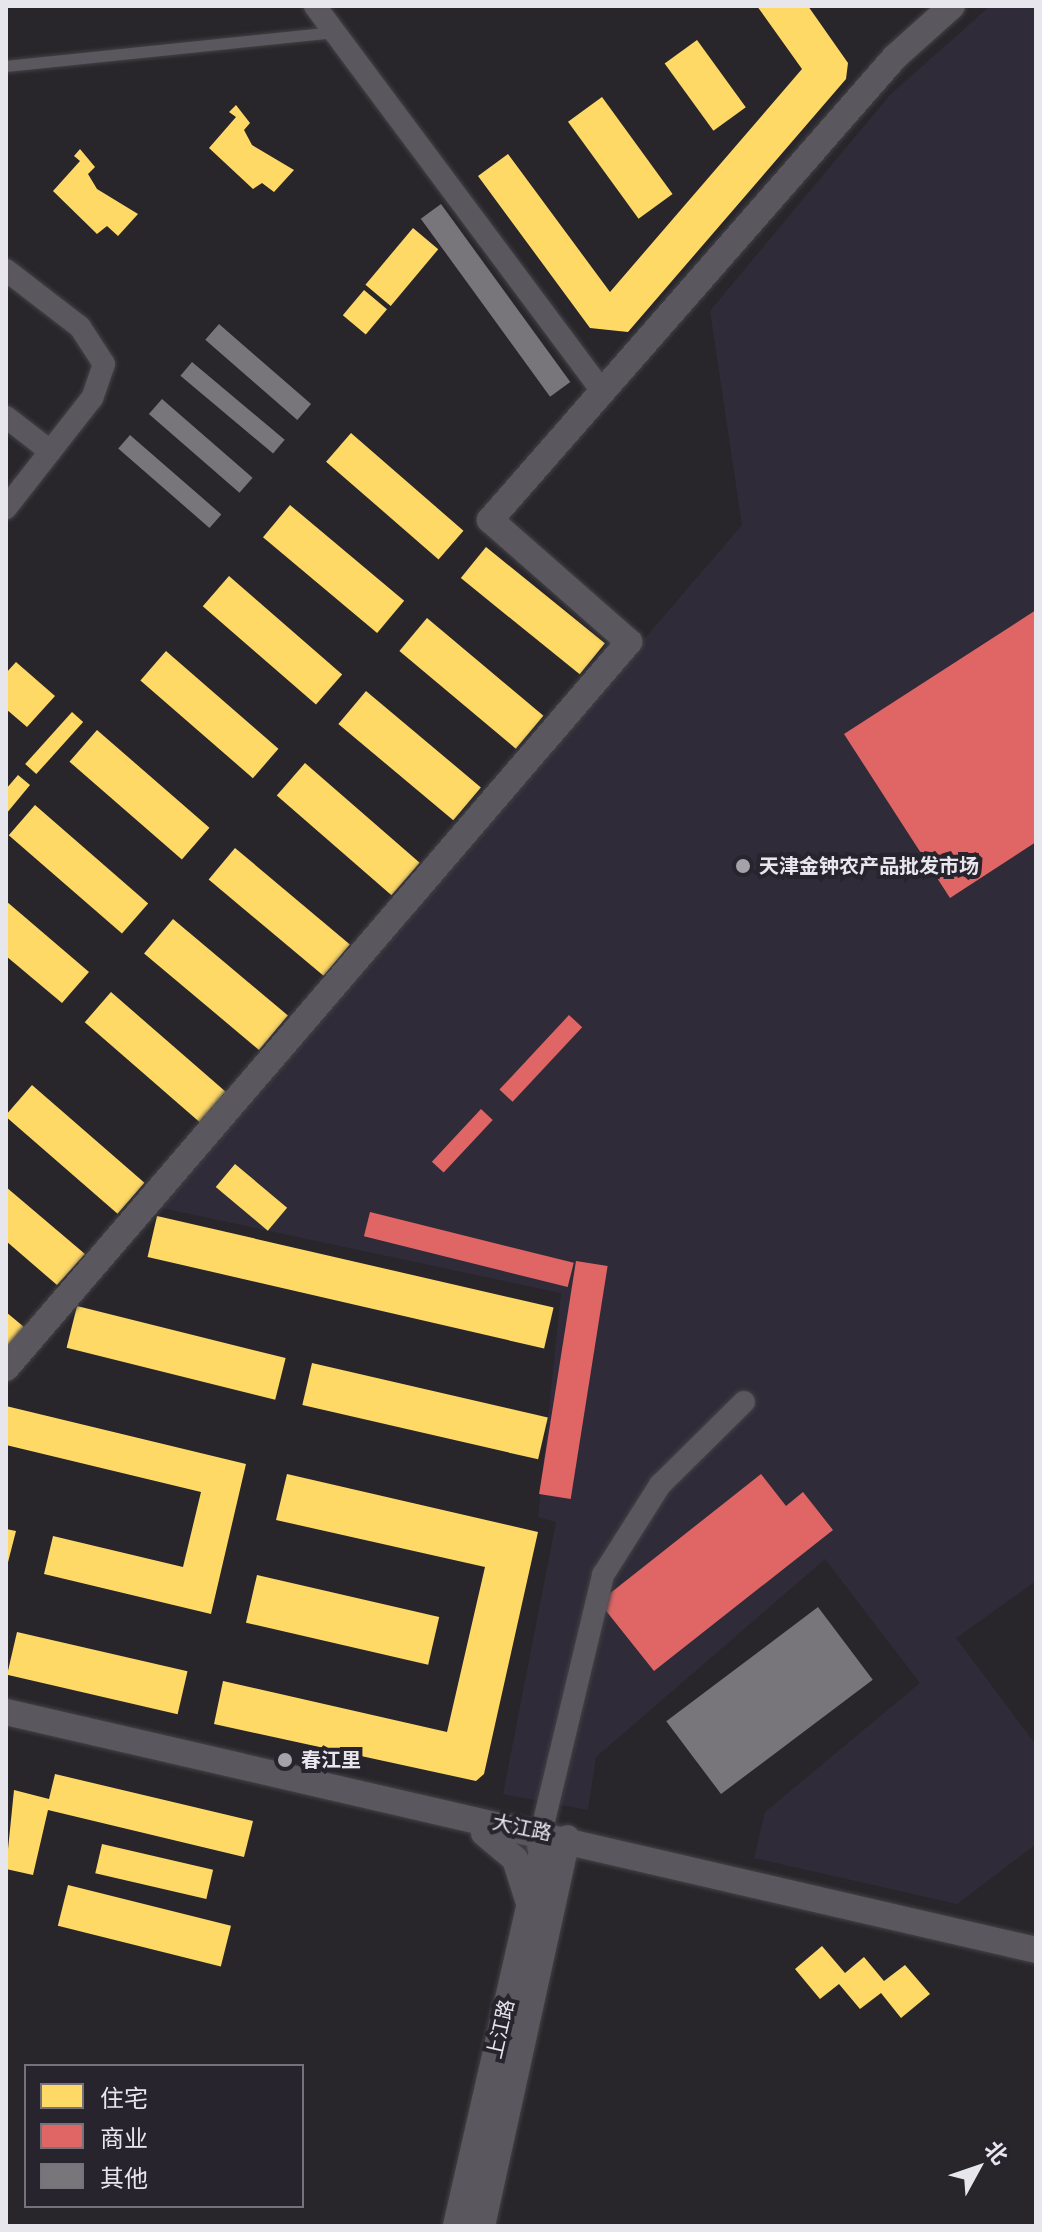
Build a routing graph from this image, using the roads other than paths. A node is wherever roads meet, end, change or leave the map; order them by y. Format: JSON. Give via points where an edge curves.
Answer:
{"nodes":[{"id":1,"x":315,"y":6,"type":"edge"},
{"id":2,"x":952,"y":6,"type":"edge"},
{"id":3,"x":336,"y":32,"type":"junction"},
{"id":4,"x":6,"y":66,"type":"edge"},
{"id":5,"x":6,"y":270,"type":"edge"},
{"id":6,"x":600,"y":389,"type":"junction"},
{"id":7,"x":6,"y":417,"type":"edge"},
{"id":8,"x":50,"y":451,"type":"junction"},
{"id":9,"x":6,"y":508,"type":"edge"},
{"id":10,"x":6,"y":1368,"type":"edge"},
{"id":11,"x":744,"y":1402,"type":"dead end"},
{"id":12,"x":6,"y":1712,"type":"edge"},
{"id":13,"x":6,"y":1726,"type":"edge"},
{"id":14,"x":488,"y":1827,"type":"junction"},
{"id":15,"x":545,"y":1844,"type":"junction"},
{"id":16,"x":540,"y":1910,"type":"junction"},
{"id":17,"x":1036,"y":1950,"type":"edge"},
{"id":18,"x":1036,"y":1958,"type":"edge"},
{"id":19,"x":456,"y":2226,"type":"edge"},
{"id":20,"x":482,"y":2226,"type":"edge"}],
"edges":[{"from":1,"to":3,"type":"street"},
{"from":2,"to":6,"type":"street","via":[[895,57]]},
{"from":3,"to":4,"type":"lane"},
{"from":3,"to":6,"type":"street"},
{"from":5,"to":8,"type":"street","via":[[80,327],[104,364],[103,380]]},
{"from":6,"to":10,"type":"street","via":[[490,520],[629,642]]},
{"from":7,"to":8,"type":"street"},
{"from":8,"to":9,"type":"street"},
{"from":11,"to":15,"type":"street","via":[[660,1485],[603,1575]]},
{"from":12,"to":14,"type":"street","name":"大江路"},
{"from":13,"to":14,"type":"street","name":"大江路"},
{"from":14,"to":15,"type":"street"},
{"from":14,"to":16,"type":"street","via":[[515,1859]]},
{"from":15,"to":16,"type":"street"},
{"from":15,"to":17,"type":"street","name":"大江路"},
{"from":15,"to":18,"type":"street","name":"大江路"},
{"from":16,"to":19,"type":"street","name":"上江路"},
{"from":16,"to":20,"type":"street","name":"上江路"}]}
